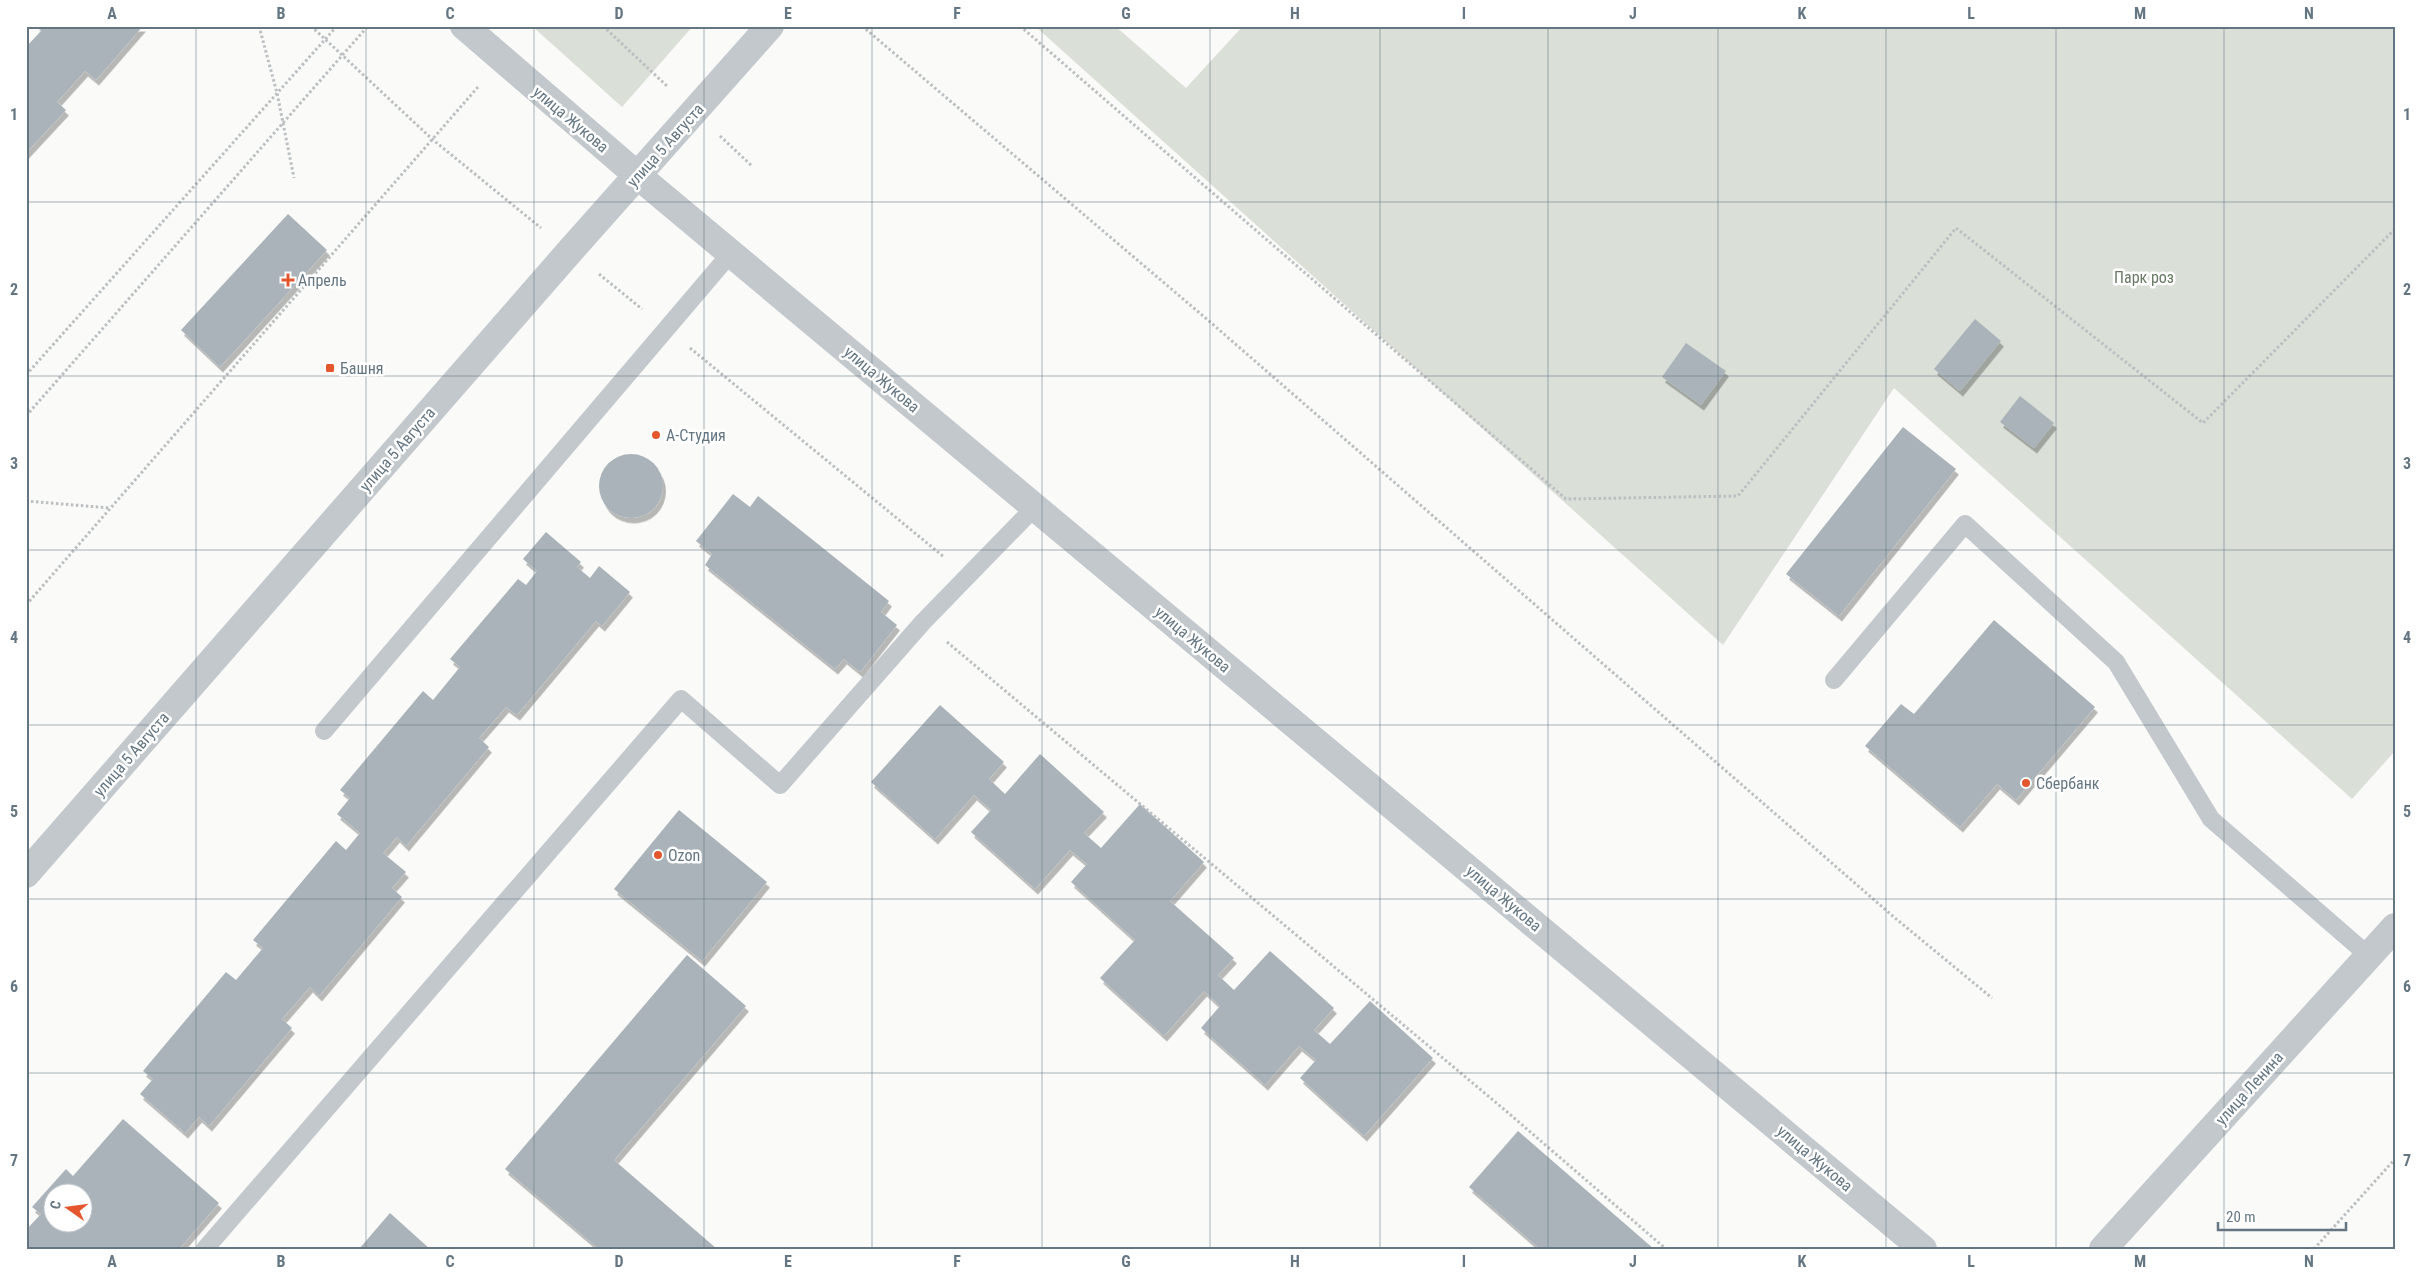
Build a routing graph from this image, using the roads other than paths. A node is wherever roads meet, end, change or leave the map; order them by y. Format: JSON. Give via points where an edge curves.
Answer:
{"nodes":[{"id":1,"x":464,"y":26,"type":"edge"},
{"id":2,"x":770,"y":26,"type":"edge"},
{"id":3,"x":638,"y":175,"type":"junction"},
{"id":4,"x":731,"y":253,"type":"junction"},
{"id":5,"x":1035,"y":507,"type":"junction"},
{"id":6,"x":1834,"y":680,"type":"dead end"},
{"id":7,"x":324,"y":731,"type":"dead end"},
{"id":8,"x":26,"y":874,"type":"edge"},
{"id":9,"x":2395,"y":927,"type":"edge"},
{"id":10,"x":2368,"y":956,"type":"junction"},
{"id":11,"x":205,"y":1249,"type":"edge"},
{"id":12,"x":1923,"y":1249,"type":"edge"},
{"id":13,"x":2103,"y":1249,"type":"edge"}],
"edges":[{"from":1,"to":3,"type":"street","name":"улица Жукова"},
{"from":2,"to":3,"type":"street","name":"улица 5 Августа"},
{"from":3,"to":4,"type":"street","name":"улица Жукова"},
{"from":3,"to":8,"type":"street","name":"улица 5 Августа"},
{"from":4,"to":5,"type":"street","name":"улица Жукова"},
{"from":4,"to":7,"type":"lane"},
{"from":5,"to":11,"type":"lane","via":[[923,622],[780,785],[681,699]]},
{"from":5,"to":12,"type":"street","name":"улица Жукова"},
{"from":6,"to":10,"type":"lane","via":[[1965,524],[2116,662],[2211,819]]},
{"from":9,"to":10,"type":"street","name":"улица Ленина"},
{"from":10,"to":13,"type":"street","name":"улица Ленина"}]}
